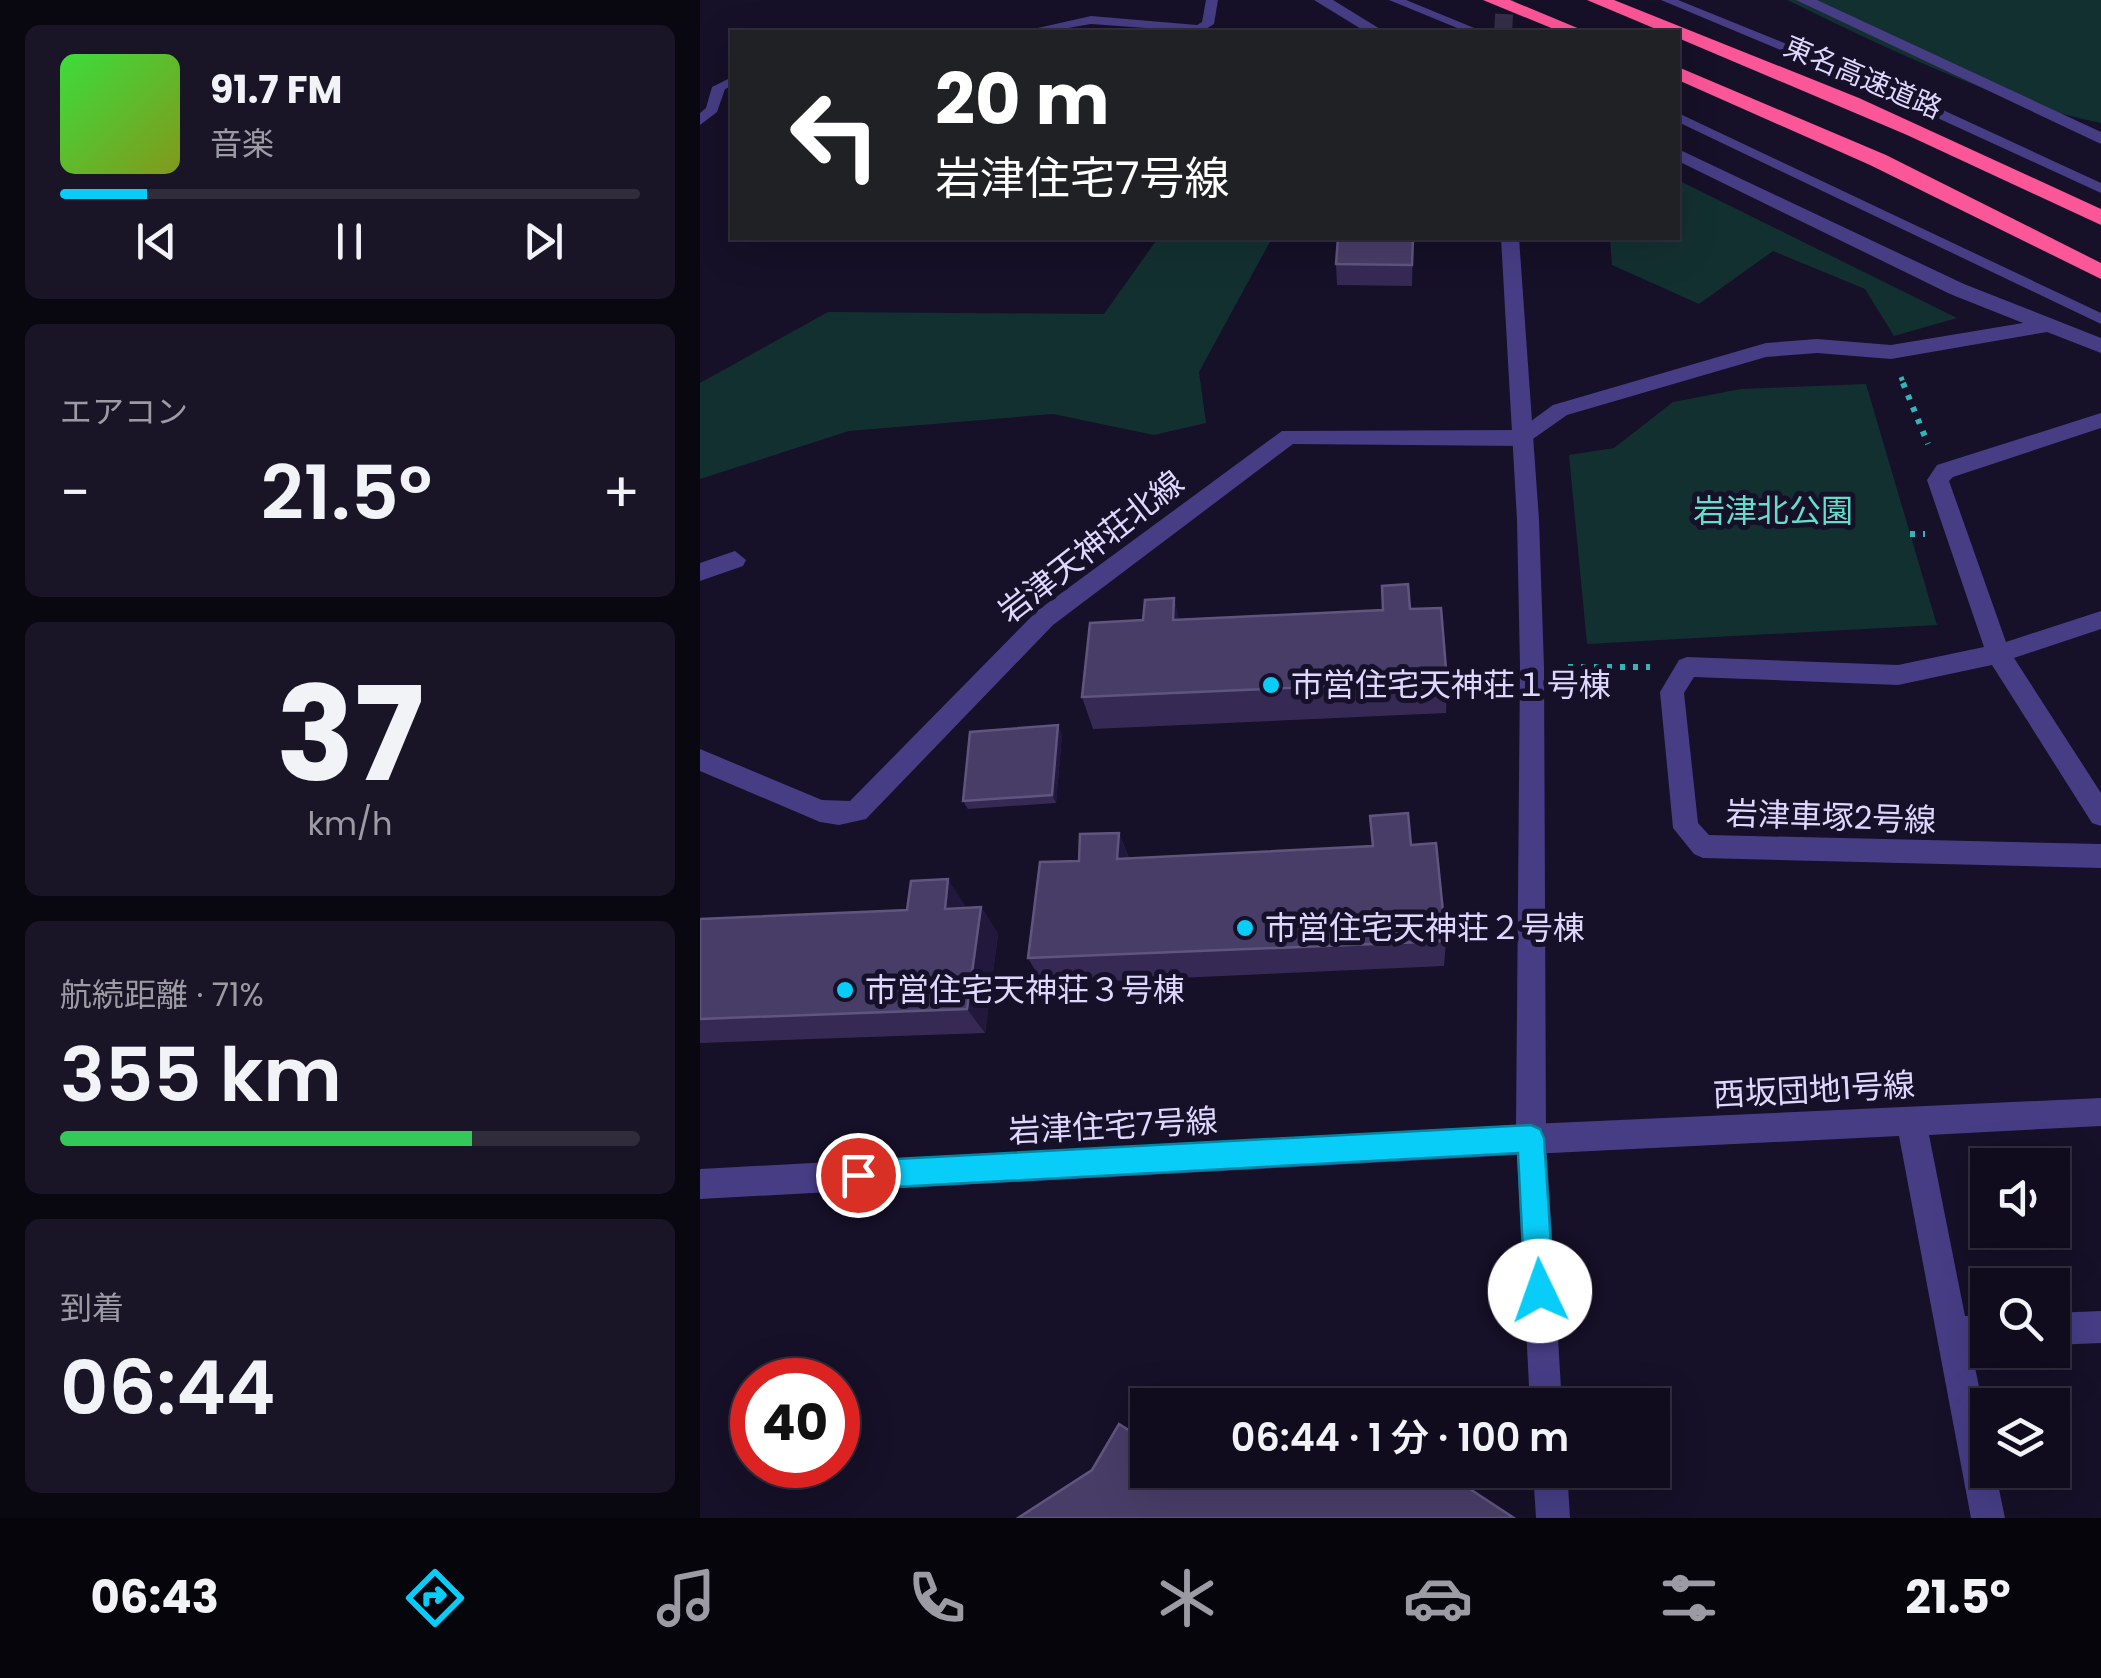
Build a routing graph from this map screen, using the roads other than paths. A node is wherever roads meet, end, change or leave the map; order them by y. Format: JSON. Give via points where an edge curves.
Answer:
{"nodes":[{"id":1,"x":1212,"y":0,"type":"edge"},
{"id":2,"x":1322,"y":0,"type":"edge"},
{"id":3,"x":1395,"y":0,"type":"edge"},
{"id":4,"x":1493,"y":0,"type":"edge"},
{"id":5,"x":1597,"y":0,"type":"edge"},
{"id":6,"x":1667,"y":0,"type":"edge"},
{"id":7,"x":1804,"y":0,"type":"edge"},
{"id":8,"x":1038,"y":30,"type":"edge"},
{"id":9,"x":1374,"y":30,"type":"edge"},
{"id":10,"x":1472,"y":30,"type":"edge"},
{"id":11,"x":1571,"y":30,"type":"edge"},
{"id":12,"x":1675,"y":30,"type":"edge"},
{"id":13,"x":1680,"y":32,"type":"edge"},
{"id":14,"x":1680,"y":74,"type":"edge"},
{"id":15,"x":730,"y":82,"type":"edge"},
{"id":16,"x":1680,"y":118,"type":"edge"},
{"id":17,"x":700,"y":121,"type":"edge"},
{"id":18,"x":2101,"y":139,"type":"edge"},
{"id":19,"x":1680,"y":155,"type":"edge"},
{"id":20,"x":2101,"y":189,"type":"edge"},
{"id":21,"x":2101,"y":218,"type":"edge"},
{"id":22,"x":1510,"y":240,"type":"edge"},
{"id":23,"x":2101,"y":272,"type":"edge"},
{"id":24,"x":2101,"y":319,"type":"edge"},
{"id":25,"x":2048,"y":326,"type":"junction"},
{"id":26,"x":2101,"y":346,"type":"edge"},
{"id":27,"x":2101,"y":420,"type":"edge"},
{"id":28,"x":1522,"y":438,"type":"junction"},
{"id":29,"x":735,"y":560,"type":"dead end"},
{"id":30,"x":700,"y":572,"type":"edge"},
{"id":31,"x":2101,"y":620,"type":"edge"},
{"id":32,"x":1998,"y":654,"type":"junction"},
{"id":33,"x":700,"y":760,"type":"edge"},
{"id":34,"x":2101,"y":815,"type":"edge"},
{"id":35,"x":2101,"y":856,"type":"edge"},
{"id":36,"x":2101,"y":1112,"type":"edge"},
{"id":37,"x":1910,"y":1120,"type":"junction"},
{"id":38,"x":1531,"y":1138,"type":"junction"},
{"id":39,"x":700,"y":1184,"type":"edge"},
{"id":40,"x":2101,"y":1327,"type":"edge"},
{"id":41,"x":2070,"y":1328,"type":"edge"},
{"id":42,"x":1970,"y":1332,"type":"edge"},
{"id":43,"x":1952,"y":1333,"type":"junction"},
{"id":44,"x":1545,"y":1388,"type":"edge"},
{"id":45,"x":1551,"y":1488,"type":"edge"},
{"id":46,"x":1553,"y":1518,"type":"edge"},
{"id":47,"x":1988,"y":1518,"type":"edge"}],
"edges":[{"from":1,"to":8,"type":"lane","via":[[1208,24],[1199,29],[1091,20]]},
{"from":2,"to":9,"type":"street"},
{"from":3,"to":10,"type":"lane"},
{"from":4,"to":11,"type":"highway"},
{"from":5,"to":12,"type":"highway","name":"東名高速道路"},
{"from":6,"to":20,"type":"lane","via":[[1888,90]]},
{"from":7,"to":18,"type":"street"},
{"from":13,"to":21,"type":"highway","name":"東名高速道路"},
{"from":14,"to":23,"type":"highway","via":[[1878,160]]},
{"from":15,"to":17,"type":"lane","via":[[719,87]]},
{"from":16,"to":24,"type":"lane"},
{"from":19,"to":25,"type":"street","via":[[1957,290]]},
{"from":22,"to":28,"type":"street"},
{"from":25,"to":26,"type":"street"},
{"from":25,"to":28,"type":"street","via":[[1891,352],[1766,350],[1560,410]]},
{"from":27,"to":32,"type":"street","via":[[1945,471],[1938,480]]},
{"from":28,"to":33,"type":"street","name":"岩津天神荘北線","via":[[1289,436],[1045,618],[858,811],[820,810]]},
{"from":28,"to":38,"type":"street","via":[[1532,667]]},
{"from":29,"to":30,"type":"street"},
{"from":31,"to":32,"type":"street"},
{"from":32,"to":34,"type":"street"},
{"from":32,"to":35,"type":"street","name":"岩津車塚2号線","via":[[1898,675],[1686,668],[1672,692],[1686,828],[1703,846]]},
{"from":36,"to":37,"type":"street","name":"西坂団地1号線"},
{"from":37,"to":38,"type":"street","name":"西坂団地1号線"},
{"from":37,"to":43,"type":"street"},
{"from":38,"to":39,"type":"street","name":"岩津住宅7号線"},
{"from":38,"to":44,"type":"street"},
{"from":40,"to":41,"type":"street"},
{"from":42,"to":43,"type":"street"},
{"from":43,"to":47,"type":"street"},
{"from":45,"to":46,"type":"street"}]}
